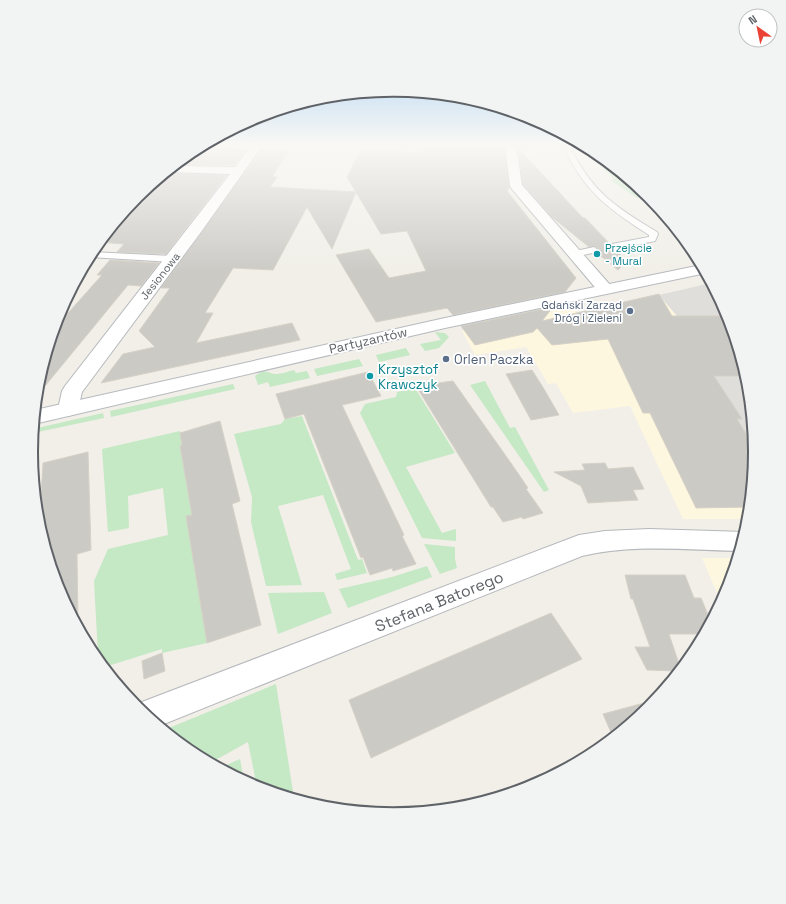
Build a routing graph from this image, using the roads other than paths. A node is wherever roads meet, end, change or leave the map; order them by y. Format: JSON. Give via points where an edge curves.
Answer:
{"nodes":[{"id":1,"x":226,"y":188,"type":"edge"},
{"id":2,"x":518,"y":188,"type":"edge"},
{"id":3,"x":592,"y":188,"type":"edge"},
{"id":4,"x":615,"y":246,"type":"dead end"},
{"id":5,"x":594,"y":250,"type":"dead end"},
{"id":6,"x":574,"y":254,"type":"junction"},
{"id":7,"x":98,"y":255,"type":"edge"},
{"id":8,"x":173,"y":259,"type":"junction"},
{"id":9,"x":698,"y":270,"type":"edge"},
{"id":10,"x":605,"y":289,"type":"junction"},
{"id":11,"x":68,"y":409,"type":"junction"},
{"id":12,"x":40,"y":416,"type":"edge"},
{"id":13,"x":737,"y":541,"type":"edge"},
{"id":14,"x":152,"y":713,"type":"edge"}],
"edges":[{"from":1,"to":8,"type":"street","name":"Jesionowa"},
{"from":2,"to":6,"type":"street"},
{"from":3,"to":4,"type":"lane","via":[[607,204],[654,234],[652,238]]},
{"from":5,"to":6,"type":"lane"},
{"from":6,"to":10,"type":"street"},
{"from":7,"to":8,"type":"lane"},
{"from":8,"to":11,"type":"street","name":"Jesionowa","via":[[72,391]]},
{"from":9,"to":10,"type":"street","name":"Partyzantów"},
{"from":10,"to":11,"type":"street","name":"Partyzantów","via":[[452,321]]},
{"from":11,"to":12,"type":"street","name":"Partyzantów"},
{"from":13,"to":14,"type":"street","name":"Stefana Batorego","via":[[682,539],[592,542]]}]}
